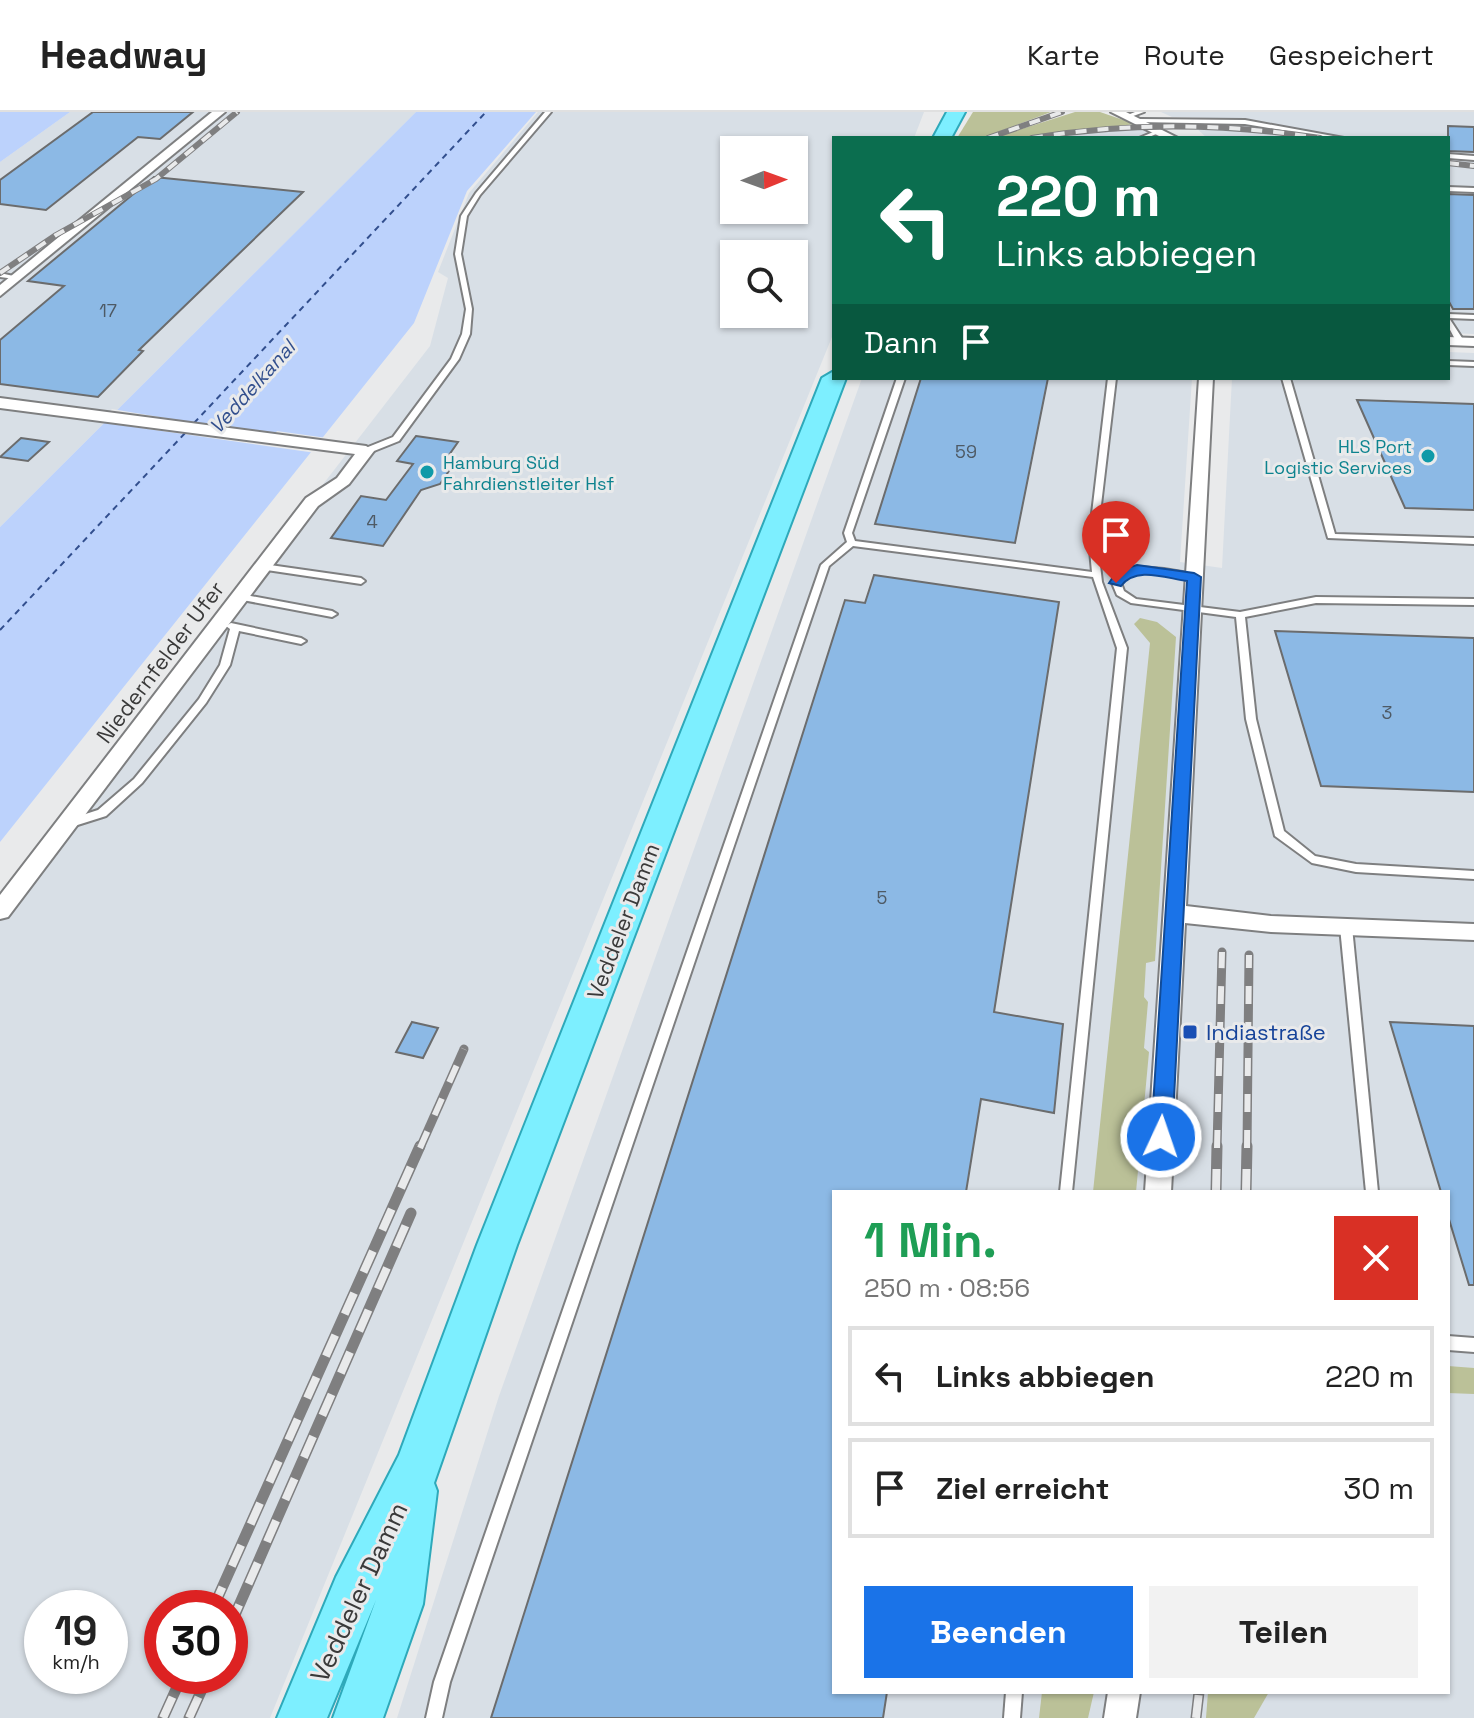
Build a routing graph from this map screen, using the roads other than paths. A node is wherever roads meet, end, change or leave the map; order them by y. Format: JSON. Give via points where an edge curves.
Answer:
{"nodes":[{"id":1,"x":219,"y":112,"type":"edge"},
{"id":2,"x":548,"y":112,"type":"edge"},
{"id":3,"x":956,"y":112,"type":"edge"},
{"id":4,"x":1132,"y":115,"type":"edge"},
{"id":5,"x":1160,"y":131,"type":"junction"},
{"id":6,"x":943,"y":136,"type":"edge"},
{"id":7,"x":1147,"y":136,"type":"edge"},
{"id":8,"x":1169,"y":136,"type":"edge"},
{"id":9,"x":1329,"y":136,"type":"edge"},
{"id":10,"x":1450,"y":155,"type":"edge"},
{"id":11,"x":1474,"y":157,"type":"edge"},
{"id":12,"x":1450,"y":189,"type":"edge"},
{"id":13,"x":1474,"y":190,"type":"edge"},
{"id":14,"x":0,"y":275,"type":"edge"},
{"id":15,"x":15,"y":277,"type":"junction"},
{"id":16,"x":0,"y":292,"type":"edge"},
{"id":17,"x":1474,"y":317,"type":"edge"},
{"id":18,"x":1450,"y":318,"type":"edge"},
{"id":19,"x":1450,"y":322,"type":"edge"},
{"id":20,"x":1461,"y":341,"type":"edge"},
{"id":21,"x":1450,"y":363,"type":"edge"},
{"id":22,"x":1474,"y":364,"type":"edge"},
{"id":23,"x":833,"y":380,"type":"edge"},
{"id":24,"x":900,"y":380,"type":"edge"},
{"id":25,"x":1112,"y":380,"type":"edge"},
{"id":26,"x":1206,"y":380,"type":"edge"},
{"id":27,"x":1287,"y":380,"type":"edge"},
{"id":28,"x":4,"y":405,"type":"edge"},
{"id":29,"x":366,"y":451,"type":"junction"},
{"id":30,"x":1474,"y":541,"type":"edge"},
{"id":31,"x":851,"y":543,"type":"junction"},
{"id":32,"x":263,"y":567,"type":"junction"},
{"id":33,"x":1194,"y":577,"type":"junction"},
{"id":34,"x":1098,"y":579,"type":"junction"},
{"id":35,"x":361,"y":581,"type":"dead end"},
{"id":36,"x":1116,"y":583,"type":"junction"},
{"id":37,"x":240,"y":597,"type":"junction"},
{"id":38,"x":1474,"y":602,"type":"edge"},
{"id":39,"x":1193,"y":610,"type":"junction"},
{"id":40,"x":332,"y":614,"type":"dead end"},
{"id":41,"x":1240,"y":615,"type":"junction"},
{"id":42,"x":229,"y":624,"type":"junction"},
{"id":43,"x":301,"y":641,"type":"dead end"},
{"id":44,"x":66,"y":824,"type":"junction"},
{"id":45,"x":1474,"y":875,"type":"edge"},
{"id":46,"x":0,"y":911,"type":"edge"},
{"id":47,"x":1173,"y":913,"type":"junction"},
{"id":48,"x":1346,"y":927,"type":"junction"},
{"id":49,"x":1474,"y":932,"type":"edge"},
{"id":50,"x":1066,"y":1190,"type":"edge"},
{"id":51,"x":1158,"y":1190,"type":"edge"},
{"id":52,"x":1372,"y":1190,"type":"edge"},
{"id":53,"x":1450,"y":1343,"type":"edge"},
{"id":54,"x":1474,"y":1345,"type":"edge"},
{"id":55,"x":418,"y":1466,"type":"junction"},
{"id":56,"x":1014,"y":1694,"type":"edge"},
{"id":57,"x":1124,"y":1694,"type":"edge"},
{"id":58,"x":302,"y":1718,"type":"edge"},
{"id":59,"x":358,"y":1718,"type":"edge"},
{"id":60,"x":434,"y":1718,"type":"edge"},
{"id":61,"x":1012,"y":1718,"type":"edge"},
{"id":62,"x":1120,"y":1718,"type":"edge"}],
"edges":[{"from":1,"to":15,"type":"street"},
{"from":2,"to":29,"type":"lane","via":[[464,216],[458,254],[469,309],[455,359],[396,439]]},
{"from":3,"to":6,"type":"main road"},
{"from":4,"to":5,"type":"street"},
{"from":4,"to":9,"type":"lane","via":[[1245,122]]},
{"from":5,"to":7,"type":"lane"},
{"from":5,"to":8,"type":"street"},
{"from":10,"to":11,"type":"lane"},
{"from":12,"to":13,"type":"lane"},
{"from":14,"to":15,"type":"lane"},
{"from":15,"to":16,"type":"street"},
{"from":17,"to":18,"type":"lane"},
{"from":19,"to":20,"type":"lane"},
{"from":21,"to":22,"type":"lane"},
{"from":23,"to":55,"type":"main road","name":"Veddeler Damm","via":[[502,1231]]},
{"from":24,"to":31,"type":"lane","via":[[848,533]]},
{"from":25,"to":34,"type":"lane","via":[[1093,539]]},
{"from":26,"to":33,"type":"street"},
{"from":27,"to":30,"type":"lane","via":[[1331,536]]},
{"from":28,"to":29,"type":"street"},
{"from":29,"to":32,"type":"street","name":"Niedernfelder Ufer","via":[[343,481],[312,502]]},
{"from":31,"to":34,"type":"lane"},
{"from":31,"to":60,"type":"lane","via":[[825,565]]},
{"from":32,"to":35,"type":"lane"},
{"from":32,"to":37,"type":"street","name":"Niedernfelder Ufer"},
{"from":33,"to":36,"type":"lane","via":[[1137,570]]},
{"from":33,"to":39,"type":"street"},
{"from":34,"to":36,"type":"lane"},
{"from":34,"to":50,"type":"lane","via":[[1122,648]]},
{"from":36,"to":39,"type":"lane","via":[[1120,593],[1134,601]]},
{"from":37,"to":40,"type":"lane"},
{"from":37,"to":42,"type":"street","name":"Niedernfelder Ufer"},
{"from":38,"to":41,"type":"lane","via":[[1316,600]]},
{"from":39,"to":41,"type":"lane"},
{"from":39,"to":47,"type":"street"},
{"from":41,"to":45,"type":"lane","via":[[1251,719],[1279,833],[1312,859],[1356,868]]},
{"from":42,"to":43,"type":"lane"},
{"from":42,"to":44,"type":"street","name":"Niedernfelder Ufer"},
{"from":42,"to":44,"type":"lane","via":[[225,665],[138,781],[102,813]]},
{"from":44,"to":46,"type":"street","name":"Niedernfelder Ufer"},
{"from":47,"to":48,"type":"street"},
{"from":47,"to":51,"type":"street"},
{"from":48,"to":49,"type":"street"},
{"from":48,"to":52,"type":"lane"},
{"from":53,"to":54,"type":"lane"},
{"from":55,"to":58,"type":"main road","name":"Veddeler Damm","via":[[353,1594]]},
{"from":55,"to":59,"type":"main road","name":"Veddeler Damm","via":[[399,1604]]},
{"from":56,"to":61,"type":"lane"},
{"from":57,"to":62,"type":"street"}]}
